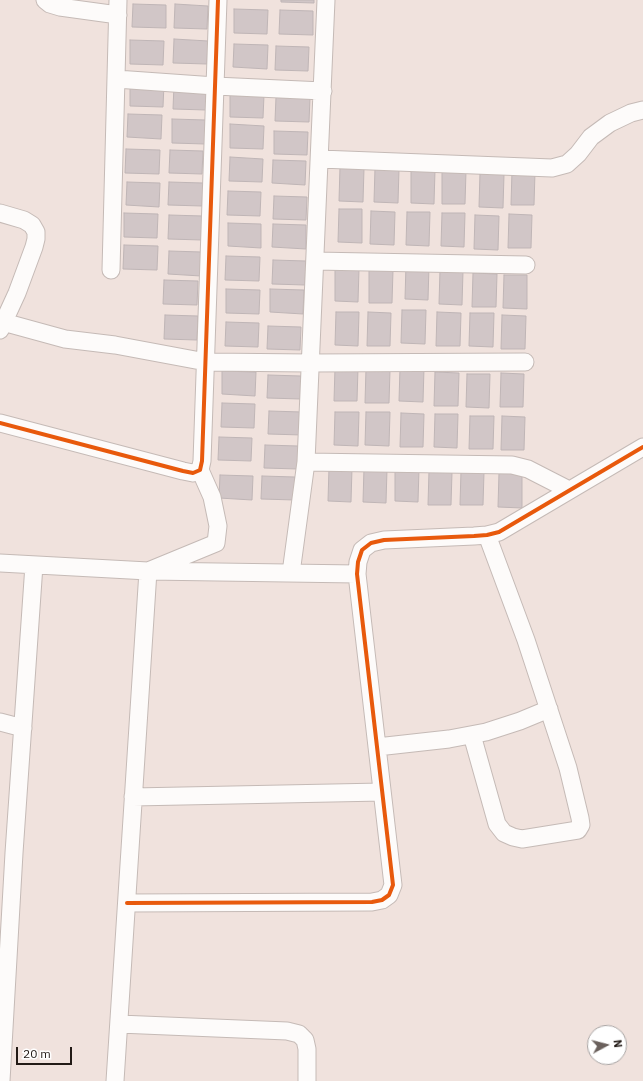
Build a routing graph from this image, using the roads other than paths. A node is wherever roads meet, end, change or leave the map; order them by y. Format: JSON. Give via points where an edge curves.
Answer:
{"nodes":[{"id":1,"x":45,"y":0,"type":"edge"},
{"id":2,"x":218,"y":0,"type":"edge"},
{"id":3,"x":326,"y":0,"type":"edge"},
{"id":4,"x":118,"y":7,"type":"edge"},
{"id":5,"x":116,"y":79,"type":"junction"},
{"id":6,"x":215,"y":86,"type":"junction"},
{"id":7,"x":323,"y":91,"type":"junction"},
{"id":8,"x":643,"y":110,"type":"edge"},
{"id":9,"x":320,"y":159,"type":"junction"},
{"id":10,"x":0,"y":214,"type":"edge"},
{"id":11,"x":315,"y":261,"type":"junction"},
{"id":12,"x":526,"y":265,"type":"dead end"},
{"id":13,"x":111,"y":270,"type":"dead end"},
{"id":14,"x":2,"y":326,"type":"edge"},
{"id":15,"x":206,"y":362,"type":"junction"},
{"id":16,"x":525,"y":362,"type":"dead end"},
{"id":17,"x":311,"y":363,"type":"junction"},
{"id":18,"x":0,"y":423,"type":"edge"},
{"id":19,"x":643,"y":447,"type":"edge"},
{"id":20,"x":306,"y":462,"type":"junction"},
{"id":21,"x":200,"y":470,"type":"junction"},
{"id":22,"x":569,"y":490,"type":"junction"},
{"id":23,"x":487,"y":535,"type":"junction"},
{"id":24,"x":0,"y":563,"type":"edge"},
{"id":25,"x":34,"y":565,"type":"junction"},
{"id":26,"x":148,"y":571,"type":"junction"},
{"id":27,"x":291,"y":573,"type":"junction"},
{"id":28,"x":357,"y":574,"type":"junction"},
{"id":29,"x":549,"y":709,"type":"junction"},
{"id":30,"x":0,"y":722,"type":"edge"},
{"id":31,"x":23,"y":728,"type":"junction"},
{"id":32,"x":472,"y":735,"type":"junction"},
{"id":33,"x":377,"y":747,"type":"junction"},
{"id":34,"x":382,"y":792,"type":"junction"},
{"id":35,"x":133,"y":797,"type":"junction"},
{"id":36,"x":127,"y":903,"type":"junction"},
{"id":37,"x":119,"y":1024,"type":"junction"},
{"id":38,"x":1,"y":1081,"type":"edge"},
{"id":39,"x":116,"y":1081,"type":"edge"},
{"id":40,"x":307,"y":1081,"type":"edge"}],
"edges":[{"from":1,"to":4,"type":"street","via":[[60,7]]},
{"from":2,"to":6,"type":"street"},
{"from":3,"to":7,"type":"street"},
{"from":4,"to":5,"type":"street"},
{"from":5,"to":6,"type":"street"},
{"from":5,"to":13,"type":"street"},
{"from":6,"to":7,"type":"street"},
{"from":6,"to":15,"type":"street"},
{"from":7,"to":9,"type":"street"},
{"from":8,"to":9,"type":"street","via":[[610,123],[591,137],[567,164],[552,168]]},
{"from":9,"to":11,"type":"street"},
{"from":10,"to":14,"type":"street","via":[[24,220],[32,225],[36,232],[34,247]]},
{"from":11,"to":12,"type":"street"},
{"from":11,"to":17,"type":"street"},
{"from":14,"to":15,"type":"street","via":[[65,340],[115,345]]},
{"from":15,"to":17,"type":"street"},
{"from":15,"to":21,"type":"street"},
{"from":16,"to":17,"type":"street"},
{"from":17,"to":20,"type":"street"},
{"from":18,"to":21,"type":"street","via":[[183,471],[193,473]]},
{"from":19,"to":22,"type":"street"},
{"from":20,"to":22,"type":"street","via":[[512,465],[528,469]]},
{"from":20,"to":27,"type":"street"},
{"from":21,"to":26,"type":"street","via":[[212,497],[218,526],[216,543]]},
{"from":22,"to":23,"type":"street","via":[[499,532]]},
{"from":23,"to":28,"type":"street","via":[[384,540],[371,543],[362,550]]},
{"from":23,"to":29,"type":"street"},
{"from":24,"to":25,"type":"street"},
{"from":25,"to":26,"type":"street"},
{"from":25,"to":31,"type":"street"},
{"from":26,"to":27,"type":"street"},
{"from":26,"to":35,"type":"street"},
{"from":27,"to":28,"type":"street"},
{"from":28,"to":33,"type":"street"},
{"from":29,"to":32,"type":"street","via":[[504,727]]},
{"from":29,"to":32,"type":"street","via":[[568,768],[580,818],[578,830],[522,839],[504,833],[497,824]]},
{"from":30,"to":31,"type":"street"},
{"from":31,"to":38,"type":"street"},
{"from":32,"to":33,"type":"street"},
{"from":33,"to":34,"type":"street"},
{"from":34,"to":35,"type":"street"},
{"from":34,"to":36,"type":"street","via":[[393,885],[389,895],[382,900]]},
{"from":35,"to":36,"type":"street"},
{"from":36,"to":37,"type":"street"},
{"from":37,"to":39,"type":"street"},
{"from":37,"to":40,"type":"street","via":[[287,1030],[299,1034],[305,1040]]}]}
